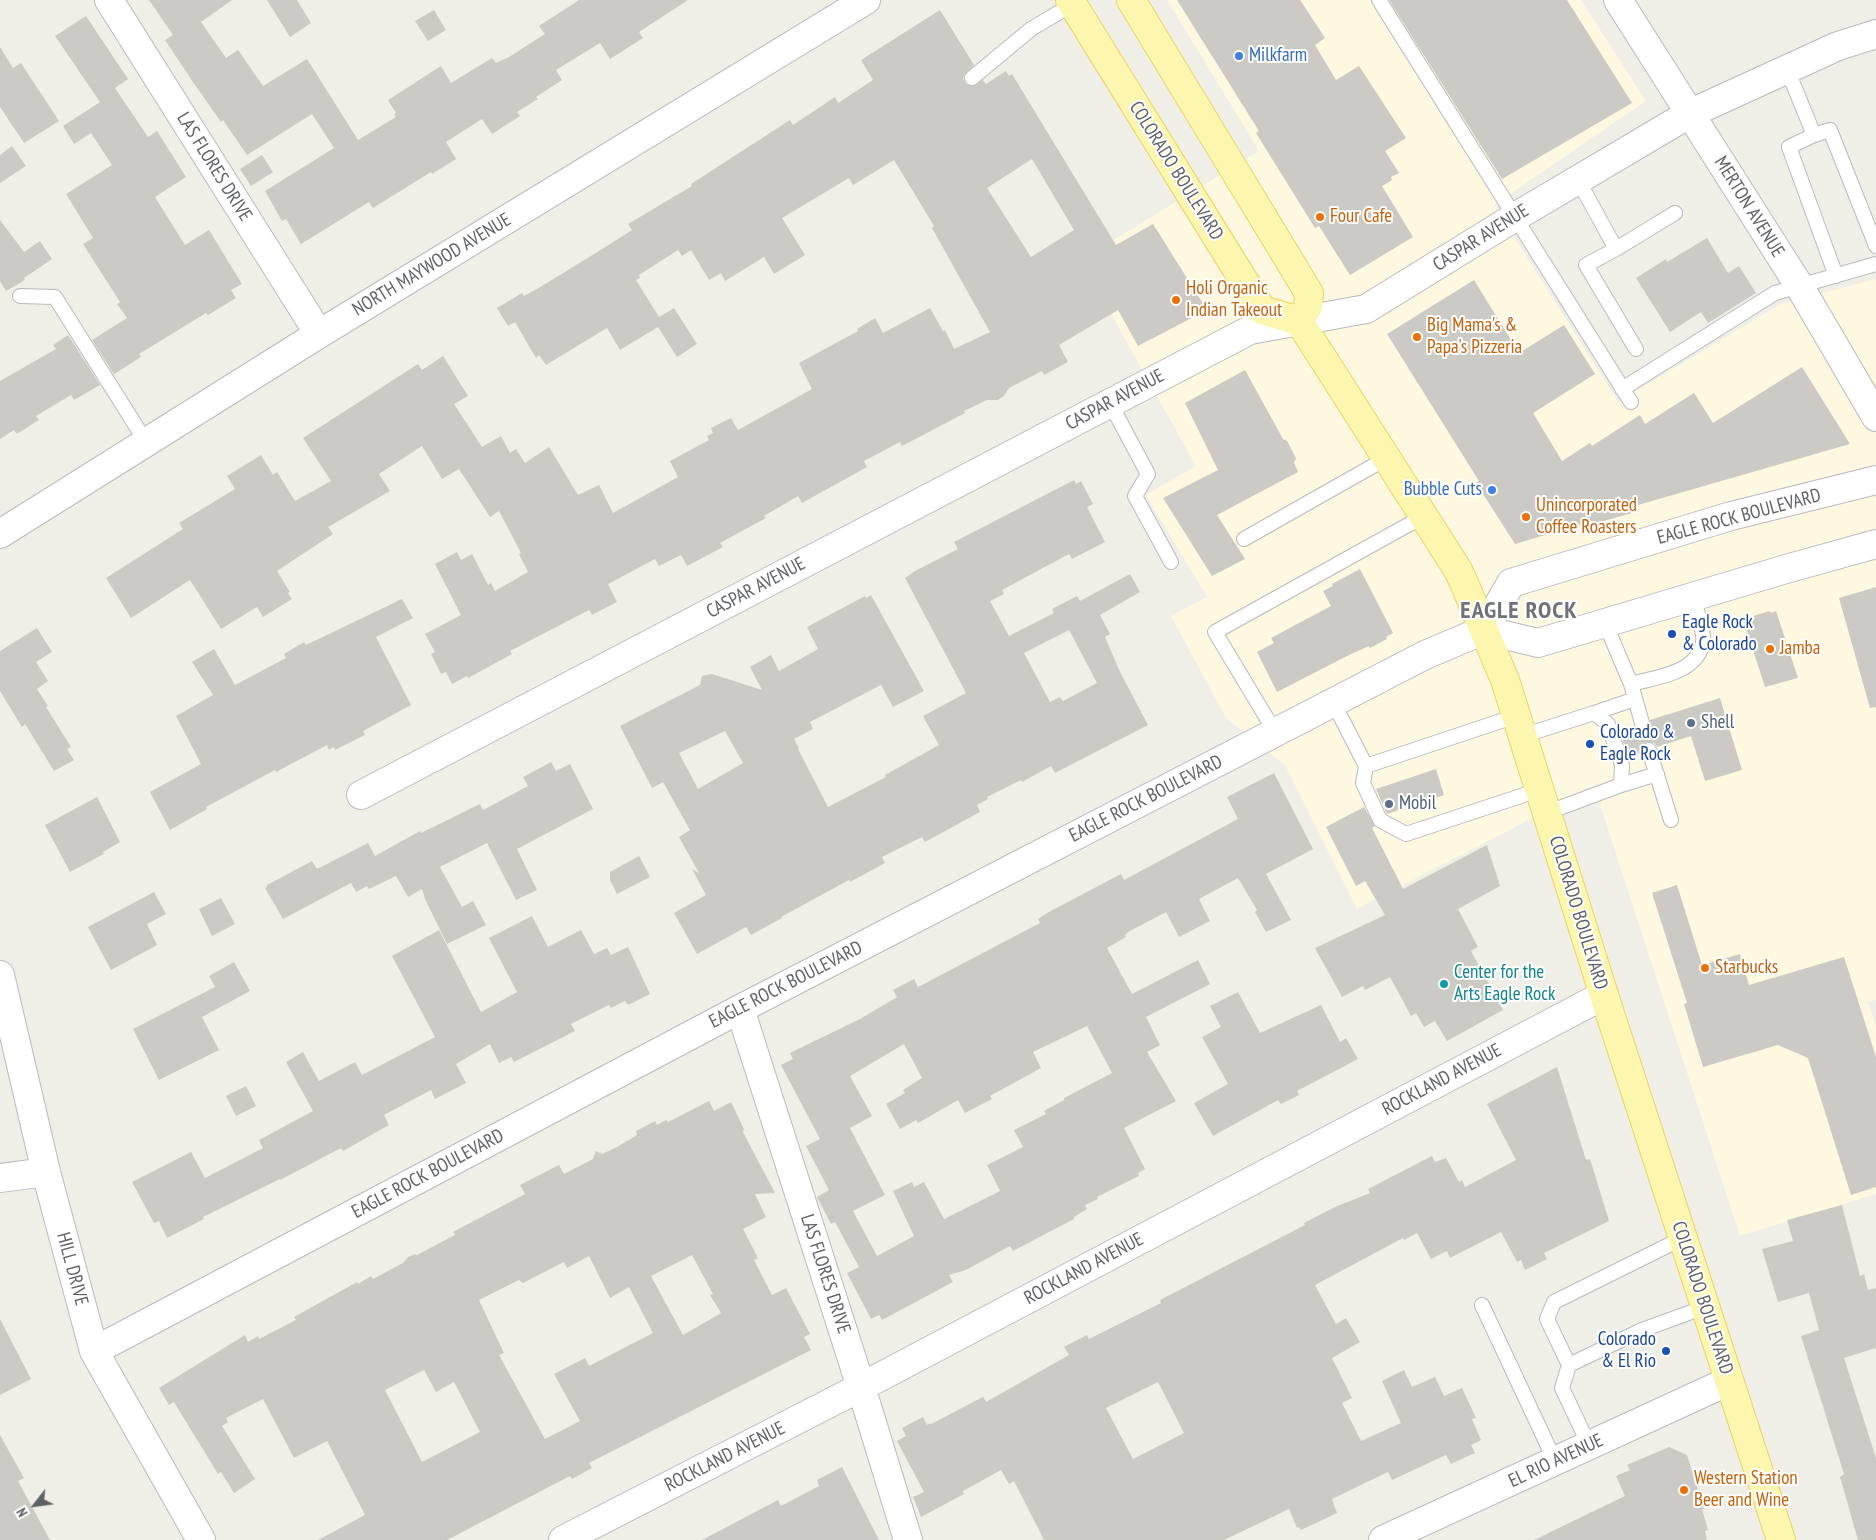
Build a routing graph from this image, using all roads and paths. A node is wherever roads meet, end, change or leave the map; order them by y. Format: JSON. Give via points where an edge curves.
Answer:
{"nodes":[{"id":1,"x":109,"y":0,"type":"edge"},
{"id":2,"x":1131,"y":0,"type":"edge"},
{"id":3,"x":1379,"y":0,"type":"edge"},
{"id":4,"x":1618,"y":0,"type":"edge"},
{"id":5,"x":858,"y":2,"type":"edge"},
{"id":6,"x":1072,"y":2,"type":"edge"},
{"id":7,"x":1876,"y":34,"type":"edge"},
{"id":8,"x":1787,"y":69,"type":"junction"},
{"id":9,"x":972,"y":78,"type":"dead end"},
{"id":10,"x":1690,"y":114,"type":"junction"},
{"id":11,"x":1814,"y":135,"type":"junction"},
{"id":12,"x":1578,"y":180,"type":"junction"},
{"id":13,"x":1676,"y":213,"type":"dead end"},
{"id":14,"x":1515,"y":217,"type":"junction"},
{"id":15,"x":1876,"y":246,"type":"edge"},
{"id":16,"x":1616,"y":249,"type":"junction"},
{"id":17,"x":1876,"y":264,"type":"edge"},
{"id":18,"x":1836,"y":276,"type":"junction"},
{"id":19,"x":1800,"y":287,"type":"junction"},
{"id":20,"x":20,"y":296,"type":"dead end"},
{"id":21,"x":1299,"y":321,"type":"junction"},
{"id":22,"x":319,"y":334,"type":"junction"},
{"id":23,"x":1636,"y":349,"type":"dead end"},
{"id":24,"x":1622,"y":389,"type":"junction"},
{"id":25,"x":1631,"y":402,"type":"dead end"},
{"id":26,"x":1110,"y":403,"type":"junction"},
{"id":27,"x":1876,"y":417,"type":"edge"},
{"id":28,"x":146,"y":442,"type":"junction"},
{"id":29,"x":1387,"y":458,"type":"junction"},
{"id":30,"x":1876,"y":480,"type":"edge"},
{"id":31,"x":1424,"y":516,"type":"junction"},
{"id":32,"x":0,"y":534,"type":"edge"},
{"id":33,"x":1244,"y":539,"type":"dead end"},
{"id":34,"x":1876,"y":544,"type":"edge"},
{"id":35,"x":1171,"y":562,"type":"dead end"},
{"id":36,"x":1694,"y":596,"type":"junction"},
{"id":37,"x":1606,"y":623,"type":"junction"},
{"id":38,"x":1484,"y":630,"type":"junction"},
{"id":39,"x":1631,"y":684,"type":"junction"},
{"id":40,"x":1635,"y":699,"type":"junction"},
{"id":41,"x":1333,"y":702,"type":"junction"},
{"id":42,"x":1594,"y":713,"type":"junction"},
{"id":43,"x":1642,"y":723,"type":"dead end"},
{"id":44,"x":1519,"y":726,"type":"junction"},
{"id":45,"x":1275,"y":732,"type":"junction"},
{"id":46,"x":1649,"y":750,"type":"dead end"},
{"id":47,"x":1366,"y":766,"type":"junction"},
{"id":48,"x":1657,"y":774,"type":"junction"},
{"id":49,"x":1622,"y":785,"type":"junction"},
{"id":50,"x":361,"y":795,"type":"dead end"},
{"id":51,"x":1543,"y":802,"type":"junction"},
{"id":52,"x":1671,"y":820,"type":"dead end"},
{"id":53,"x":0,"y":975,"type":"edge"},
{"id":54,"x":1604,"y":995,"type":"junction"},
{"id":55,"x":740,"y":1009,"type":"junction"},
{"id":56,"x":46,"y":1172,"type":"junction"},
{"id":57,"x":0,"y":1178,"type":"edge"},
{"id":58,"x":1683,"y":1238,"type":"junction"},
{"id":59,"x":1482,"y":1305,"type":"dead end"},
{"id":60,"x":1705,"y":1307,"type":"junction"},
{"id":61,"x":94,"y":1351,"type":"junction"},
{"id":62,"x":1569,"y":1365,"type":"junction"},
{"id":63,"x":1729,"y":1381,"type":"junction"},
{"id":64,"x":861,"y":1387,"type":"junction"},
{"id":65,"x":1589,"y":1446,"type":"junction"},
{"id":66,"x":1555,"y":1461,"type":"junction"},
{"id":67,"x":201,"y":1540,"type":"edge"},
{"id":68,"x":563,"y":1540,"type":"edge"},
{"id":69,"x":908,"y":1540,"type":"edge"},
{"id":70,"x":1383,"y":1540,"type":"edge"},
{"id":71,"x":1781,"y":1540,"type":"edge"}],
"edges":[{"from":1,"to":22,"type":"street","name":"LAS FLORES DRIVE"},
{"from":2,"to":21,"type":"main road","via":[[1308,293],[1308,307]]},
{"from":3,"to":14,"type":"lane"},
{"from":4,"to":10,"type":"street","name":"MERTON AVENUE"},
{"from":5,"to":22,"type":"street","name":"NORTH MAYWOOD AVENUE"},
{"from":6,"to":9,"type":"lane","via":[[1031,28]]},
{"from":6,"to":21,"type":"main road","name":"COLORADO BOULEVARD","via":[[1262,310]]},
{"from":7,"to":8,"type":"street","name":"CASPAR AVENUE","via":[[1838,46]]},
{"from":8,"to":10,"type":"street","name":"CASPAR AVENUE"},
{"from":8,"to":11,"type":"lane"},
{"from":10,"to":12,"type":"street","name":"CASPAR AVENUE"},
{"from":10,"to":19,"type":"street","name":"MERTON AVENUE"},
{"from":11,"to":15,"type":"lane","via":[[1830,130]]},
{"from":11,"to":18,"type":"lane","via":[[1789,147]]},
{"from":12,"to":14,"type":"street","name":"CASPAR AVENUE"},
{"from":12,"to":16,"type":"lane"},
{"from":13,"to":16,"type":"lane"},
{"from":14,"to":21,"type":"street","name":"CASPAR AVENUE","via":[[1366,309]]},
{"from":14,"to":24,"type":"lane"},
{"from":16,"to":23,"type":"lane","via":[[1586,265]]},
{"from":17,"to":18,"type":"lane"},
{"from":18,"to":19,"type":"lane"},
{"from":19,"to":24,"type":"lane","via":[[1775,293]]},
{"from":19,"to":27,"type":"street","name":"MERTON AVENUE"},
{"from":20,"to":28,"type":"lane","via":[[55,297]]},
{"from":21,"to":26,"type":"street","name":"CASPAR AVENUE","via":[[1250,330]]},
{"from":21,"to":29,"type":"main road","name":"COLORADO BOULEVARD"},
{"from":22,"to":28,"type":"street","name":"NORTH MAYWOOD AVENUE"},
{"from":24,"to":25,"type":"lane"},
{"from":26,"to":35,"type":"lane","via":[[1148,474],[1135,496]]},
{"from":26,"to":50,"type":"street","name":"CASPAR AVENUE"},
{"from":28,"to":32,"type":"street","name":"NORTH MAYWOOD AVENUE"},
{"from":29,"to":31,"type":"main road","name":"COLORADO BOULEVARD"},
{"from":29,"to":33,"type":"lane"},
{"from":30,"to":38,"type":"street","name":"EAGLE ROCK BOULEVARD","via":[[1731,516],[1511,583]]},
{"from":31,"to":38,"type":"main road","name":"COLORADO BOULEVARD","via":[[1458,570]]},
{"from":31,"to":45,"type":"lane","via":[[1215,632]]},
{"from":34,"to":36,"type":"street"},
{"from":36,"to":37,"type":"street"},
{"from":36,"to":39,"type":"lane","via":[[1704,641],[1694,662]]},
{"from":37,"to":38,"type":"street","via":[[1538,643]]},
{"from":37,"to":39,"type":"lane"},
{"from":38,"to":41,"type":"street","name":"EAGLE ROCK BOULEVARD","via":[[1425,655]]},
{"from":38,"to":44,"type":"main road","name":"COLORADO BOULEVARD","via":[[1505,680]]},
{"from":39,"to":40,"type":"lane"},
{"from":40,"to":42,"type":"lane"},
{"from":40,"to":43,"type":"lane"},
{"from":41,"to":45,"type":"street","name":"EAGLE ROCK BOULEVARD"},
{"from":41,"to":47,"type":"lane"},
{"from":42,"to":44,"type":"lane"},
{"from":42,"to":49,"type":"lane","via":[[1608,724],[1622,765]]},
{"from":44,"to":47,"type":"lane"},
{"from":44,"to":51,"type":"main road","name":"COLORADO BOULEVARD"},
{"from":45,"to":55,"type":"street","name":"EAGLE ROCK BOULEVARD"},
{"from":46,"to":48,"type":"lane"},
{"from":47,"to":51,"type":"lane","via":[[1363,783],[1380,820],[1406,834]]},
{"from":48,"to":49,"type":"lane"},
{"from":48,"to":52,"type":"lane"},
{"from":49,"to":51,"type":"lane"},
{"from":51,"to":54,"type":"main road","name":"COLORADO BOULEVARD"},
{"from":53,"to":56,"type":"street","name":"HILL DRIVE"},
{"from":54,"to":58,"type":"main road","name":"COLORADO BOULEVARD"},
{"from":54,"to":64,"type":"street","name":"ROCKLAND AVENUE"},
{"from":55,"to":61,"type":"street","name":"EAGLE ROCK BOULEVARD"},
{"from":55,"to":64,"type":"street","name":"LAS FLORES DRIVE"},
{"from":56,"to":57,"type":"street"},
{"from":56,"to":61,"type":"street","name":"HILL DRIVE"},
{"from":58,"to":60,"type":"main road","name":"COLORADO BOULEVARD"},
{"from":58,"to":62,"type":"lane","via":[[1554,1302],[1547,1319]]},
{"from":59,"to":66,"type":"lane"},
{"from":60,"to":62,"type":"lane","via":[[1642,1330]]},
{"from":60,"to":63,"type":"main road","name":"COLORADO BOULEVARD"},
{"from":61,"to":67,"type":"street","name":"HILL DRIVE"},
{"from":62,"to":65,"type":"lane","via":[[1562,1388]]},
{"from":63,"to":65,"type":"street","name":"EL RIO AVENUE"},
{"from":63,"to":71,"type":"main road","name":"COLORADO BOULEVARD"},
{"from":64,"to":68,"type":"street","name":"ROCKLAND AVENUE"},
{"from":64,"to":69,"type":"street","name":"LAS FLORES DRIVE"},
{"from":65,"to":66,"type":"street","name":"EL RIO AVENUE"},
{"from":66,"to":70,"type":"street","name":"EL RIO AVENUE"}]}
